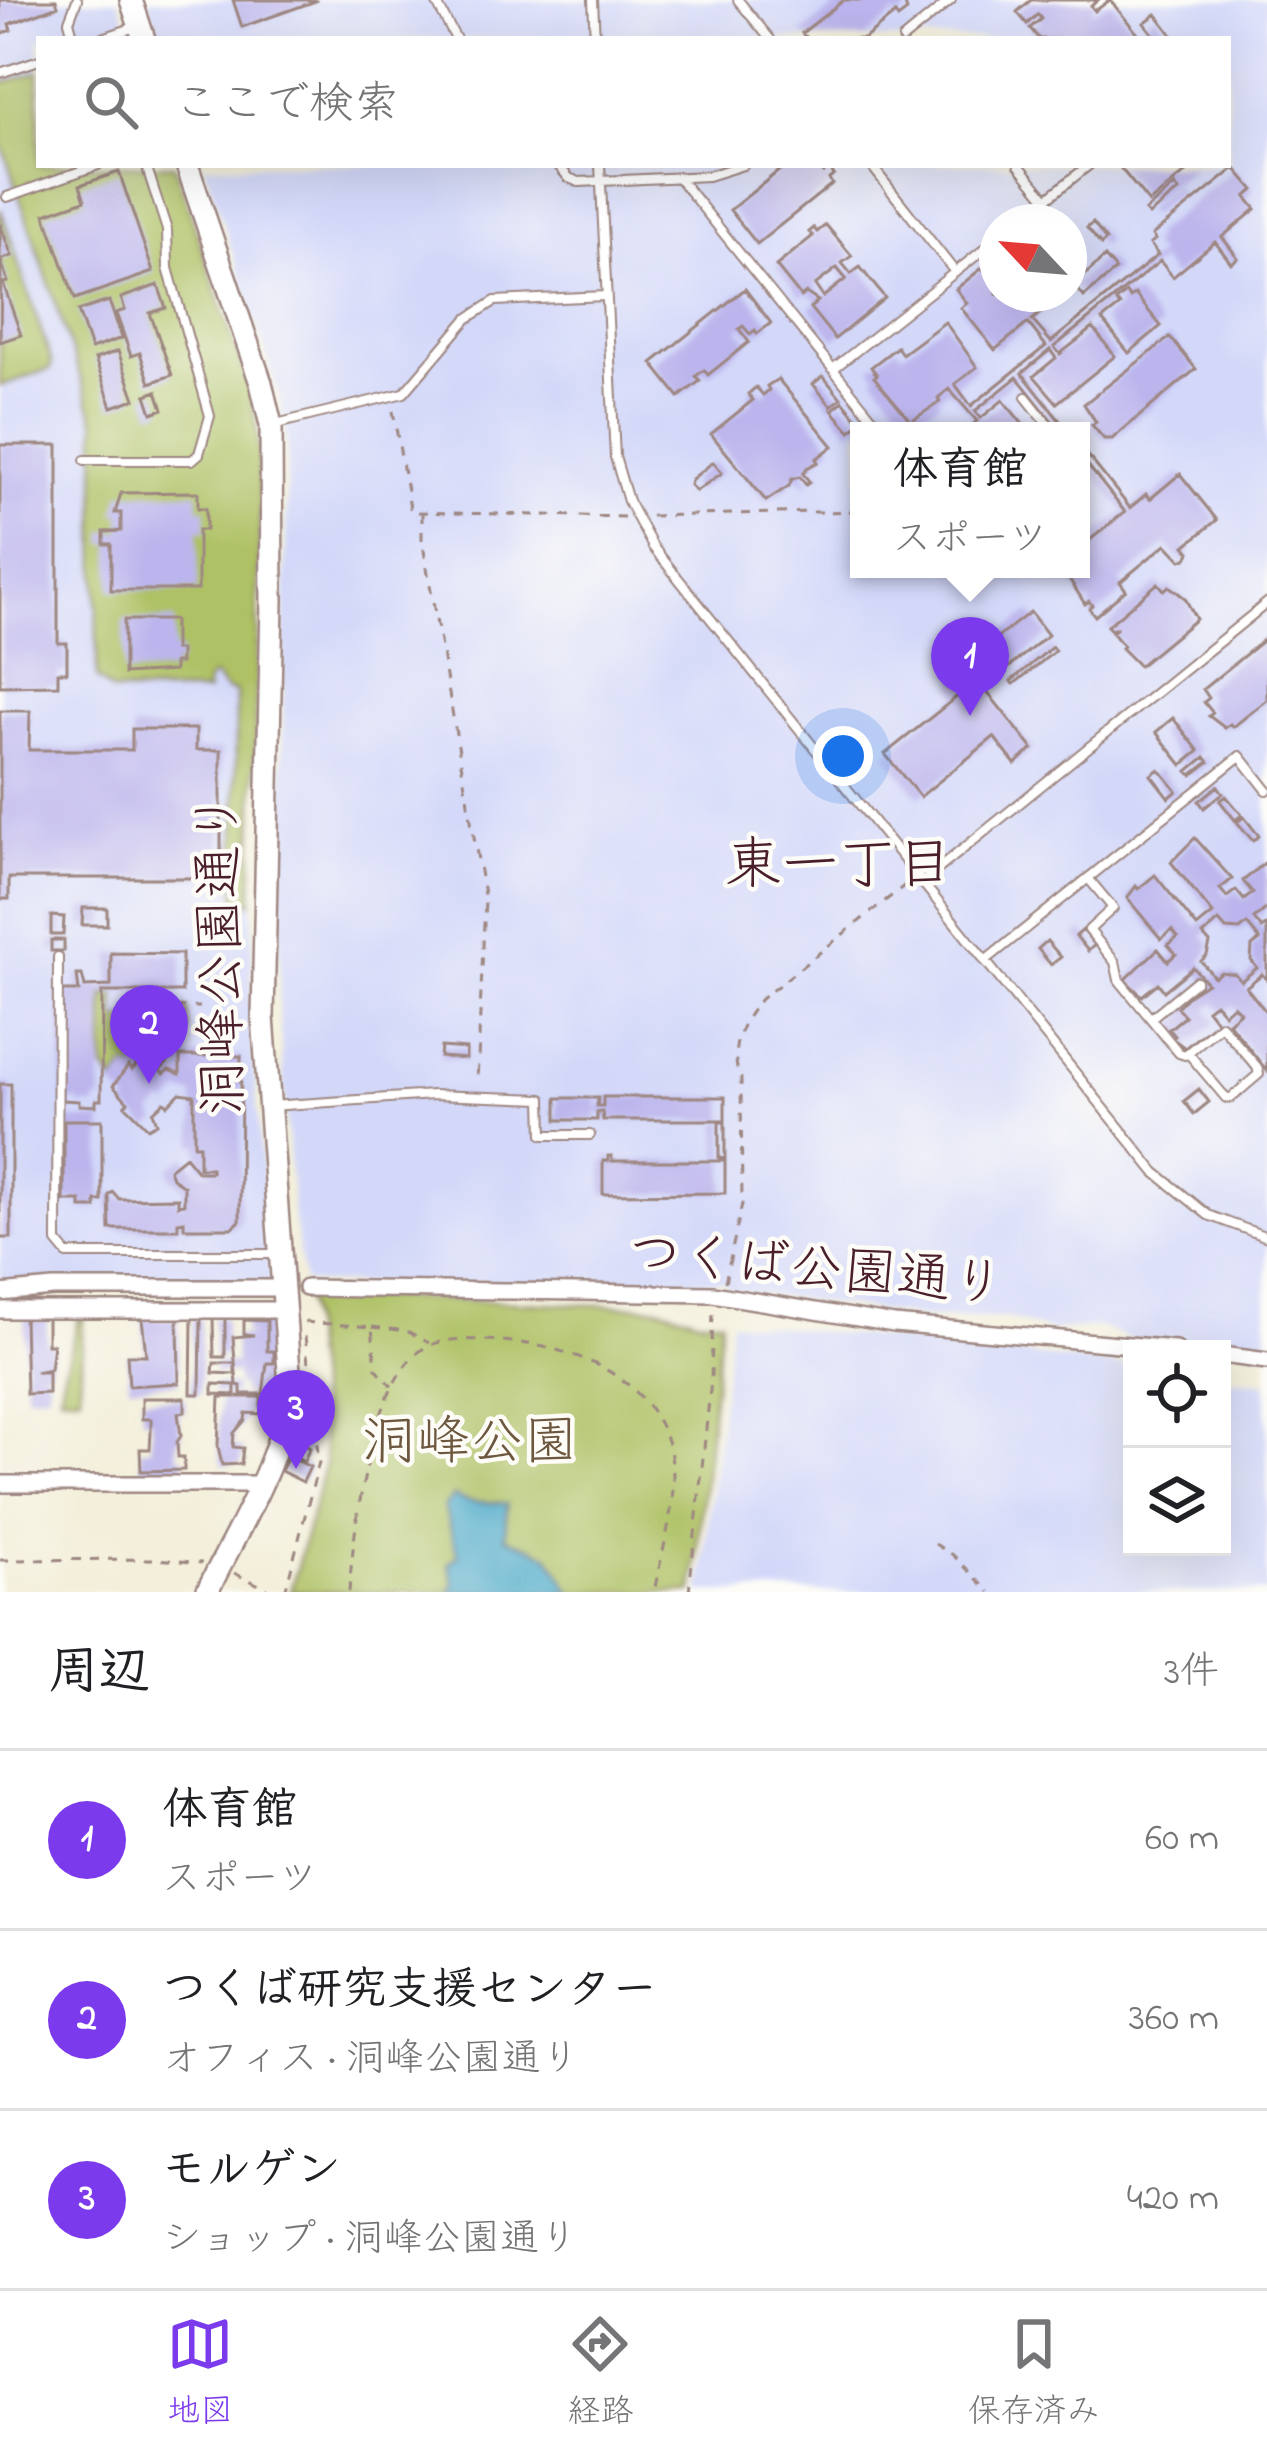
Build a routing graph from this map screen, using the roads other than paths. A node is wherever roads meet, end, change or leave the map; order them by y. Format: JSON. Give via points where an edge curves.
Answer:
{"nodes":[{"id":1,"x":77,"y":0,"type":"edge"},
{"id":2,"x":131,"y":0,"type":"edge"},
{"id":3,"x":435,"y":0,"type":"edge"},
{"id":4,"x":593,"y":0,"type":"edge"},
{"id":5,"x":738,"y":0,"type":"edge"},
{"id":6,"x":951,"y":0,"type":"edge"},
{"id":7,"x":142,"y":32,"type":"edge"},
{"id":8,"x":73,"y":36,"type":"edge"},
{"id":9,"x":454,"y":36,"type":"edge"},
{"id":10,"x":595,"y":36,"type":"edge"},
{"id":11,"x":768,"y":36,"type":"edge"},
{"id":12,"x":909,"y":36,"type":"edge"},
{"id":13,"x":36,"y":61,"type":"edge"},
{"id":14,"x":0,"y":73,"type":"edge"},
{"id":15,"x":89,"y":168,"type":"edge"},
{"id":16,"x":147,"y":168,"type":"edge"},
{"id":17,"x":188,"y":168,"type":"edge"},
{"id":18,"x":562,"y":168,"type":"edge"},
{"id":19,"x":600,"y":168,"type":"edge"},
{"id":20,"x":736,"y":168,"type":"edge"},
{"id":21,"x":873,"y":168,"type":"edge"},
{"id":22,"x":1021,"y":168,"type":"edge"},
{"id":23,"x":1085,"y":168,"type":"edge"},
{"id":24,"x":678,"y":177,"type":"junction"},
{"id":25,"x":600,"y":182,"type":"junction"},
{"id":26,"x":7,"y":197,"type":"dead end"},
{"id":27,"x":1047,"y":199,"type":"junction"},
{"id":28,"x":1041,"y":204,"type":"edge"},
{"id":29,"x":979,"y":253,"type":"edge"},
{"id":30,"x":955,"y":272,"type":"junction"},
{"id":31,"x":605,"y":296,"type":"junction"},
{"id":32,"x":833,"y":369,"type":"junction"},
{"id":33,"x":1026,"y":397,"type":"dead end"},
{"id":34,"x":877,"y":422,"type":"edge"},
{"id":35,"x":1046,"y":422,"type":"edge"},
{"id":36,"x":271,"y":425,"type":"junction"},
{"id":37,"x":86,"y":460,"type":"dead end"},
{"id":38,"x":1267,"y":603,"type":"edge"},
{"id":39,"x":1267,"y":790,"type":"edge"},
{"id":40,"x":1088,"y":878,"type":"junction"},
{"id":41,"x":918,"y":880,"type":"junction"},
{"id":42,"x":58,"y":957,"type":"dead end"},
{"id":43,"x":985,"y":961,"type":"junction"},
{"id":44,"x":1196,"y":981,"type":"dead end"},
{"id":45,"x":1150,"y":1018,"type":"junction"},
{"id":46,"x":1188,"y":1053,"type":"junction"},
{"id":47,"x":268,"y":1106,"type":"junction"},
{"id":48,"x":590,"y":1135,"type":"dead end"},
{"id":49,"x":1267,"y":1237,"type":"edge"},
{"id":50,"x":281,"y":1255,"type":"junction"},
{"id":51,"x":271,"y":1288,"type":"dead end"},
{"id":52,"x":306,"y":1288,"type":"dead end"},
{"id":53,"x":0,"y":1293,"type":"edge"},
{"id":54,"x":0,"y":1310,"type":"edge"},
{"id":55,"x":297,"y":1313,"type":"junction"},
{"id":56,"x":1123,"y":1344,"type":"edge"},
{"id":57,"x":1231,"y":1356,"type":"edge"},
{"id":58,"x":1267,"y":1360,"type":"edge"},
{"id":59,"x":0,"y":1484,"type":"edge"},
{"id":60,"x":259,"y":1484,"type":"junction"},
{"id":61,"x":207,"y":1592,"type":"edge"}],
"edges":[{"from":1,"to":8,"type":"lane"},
{"from":2,"to":7,"type":"street"},
{"from":3,"to":9,"type":"lane"},
{"from":4,"to":10,"type":"lane"},
{"from":5,"to":11,"type":"lane"},
{"from":6,"to":12,"type":"lane"},
{"from":13,"to":14,"type":"lane"},
{"from":15,"to":26,"type":"lane"},
{"from":16,"to":37,"type":"lane","via":[[210,416],[192,460]]},
{"from":17,"to":36,"type":"street","name":"洞峰公園通り"},
{"from":18,"to":25,"type":"lane","via":[[574,181]]},
{"from":19,"to":25,"type":"lane"},
{"from":20,"to":24,"type":"lane"},
{"from":21,"to":30,"type":"lane"},
{"from":22,"to":27,"type":"lane"},
{"from":23,"to":27,"type":"lane"},
{"from":24,"to":25,"type":"lane"},
{"from":24,"to":32,"type":"lane"},
{"from":25,"to":31,"type":"lane"},
{"from":27,"to":28,"type":"lane"},
{"from":29,"to":30,"type":"lane"},
{"from":30,"to":32,"type":"lane"},
{"from":31,"to":36,"type":"lane","via":[[495,301],[467,319],[404,393]]},
{"from":31,"to":41,"type":"lane","via":[[615,457],[642,530]]},
{"from":32,"to":34,"type":"lane"},
{"from":33,"to":35,"type":"lane"},
{"from":36,"to":47,"type":"street","name":"洞峰公園通り"},
{"from":38,"to":41,"type":"lane"},
{"from":39,"to":40,"type":"lane","via":[[1240,756]]},
{"from":40,"to":43,"type":"lane"},
{"from":40,"to":45,"type":"lane","via":[[1113,908],[1089,929]]},
{"from":41,"to":43,"type":"lane"},
{"from":42,"to":50,"type":"lane","via":[[57,1242],[67,1254]]},
{"from":43,"to":49,"type":"lane","via":[[1172,1188],[1208,1215]]},
{"from":44,"to":45,"type":"lane"},
{"from":45,"to":46,"type":"lane","via":[[1179,1054]]},
{"from":46,"to":46,"type":"lane","via":[[1221,1025],[1258,1074],[1226,1098]]},
{"from":47,"to":48,"type":"lane","via":[[382,1097],[542,1099],[543,1135]]},
{"from":47,"to":50,"type":"street","name":"洞峰公園通り"},
{"from":50,"to":55,"type":"street","name":"洞峰公園通り"},
{"from":51,"to":53,"type":"street"},
{"from":52,"to":56,"type":"street","name":"つくば公園通り","via":[[718,1295],[894,1324]]},
{"from":54,"to":55,"type":"street"},
{"from":55,"to":60,"type":"street","name":"洞峰公園通り","via":[[288,1408]]},
{"from":57,"to":58,"type":"street"},
{"from":59,"to":60,"type":"street"},
{"from":60,"to":61,"type":"street","name":"洞峰公園通り"}]}
